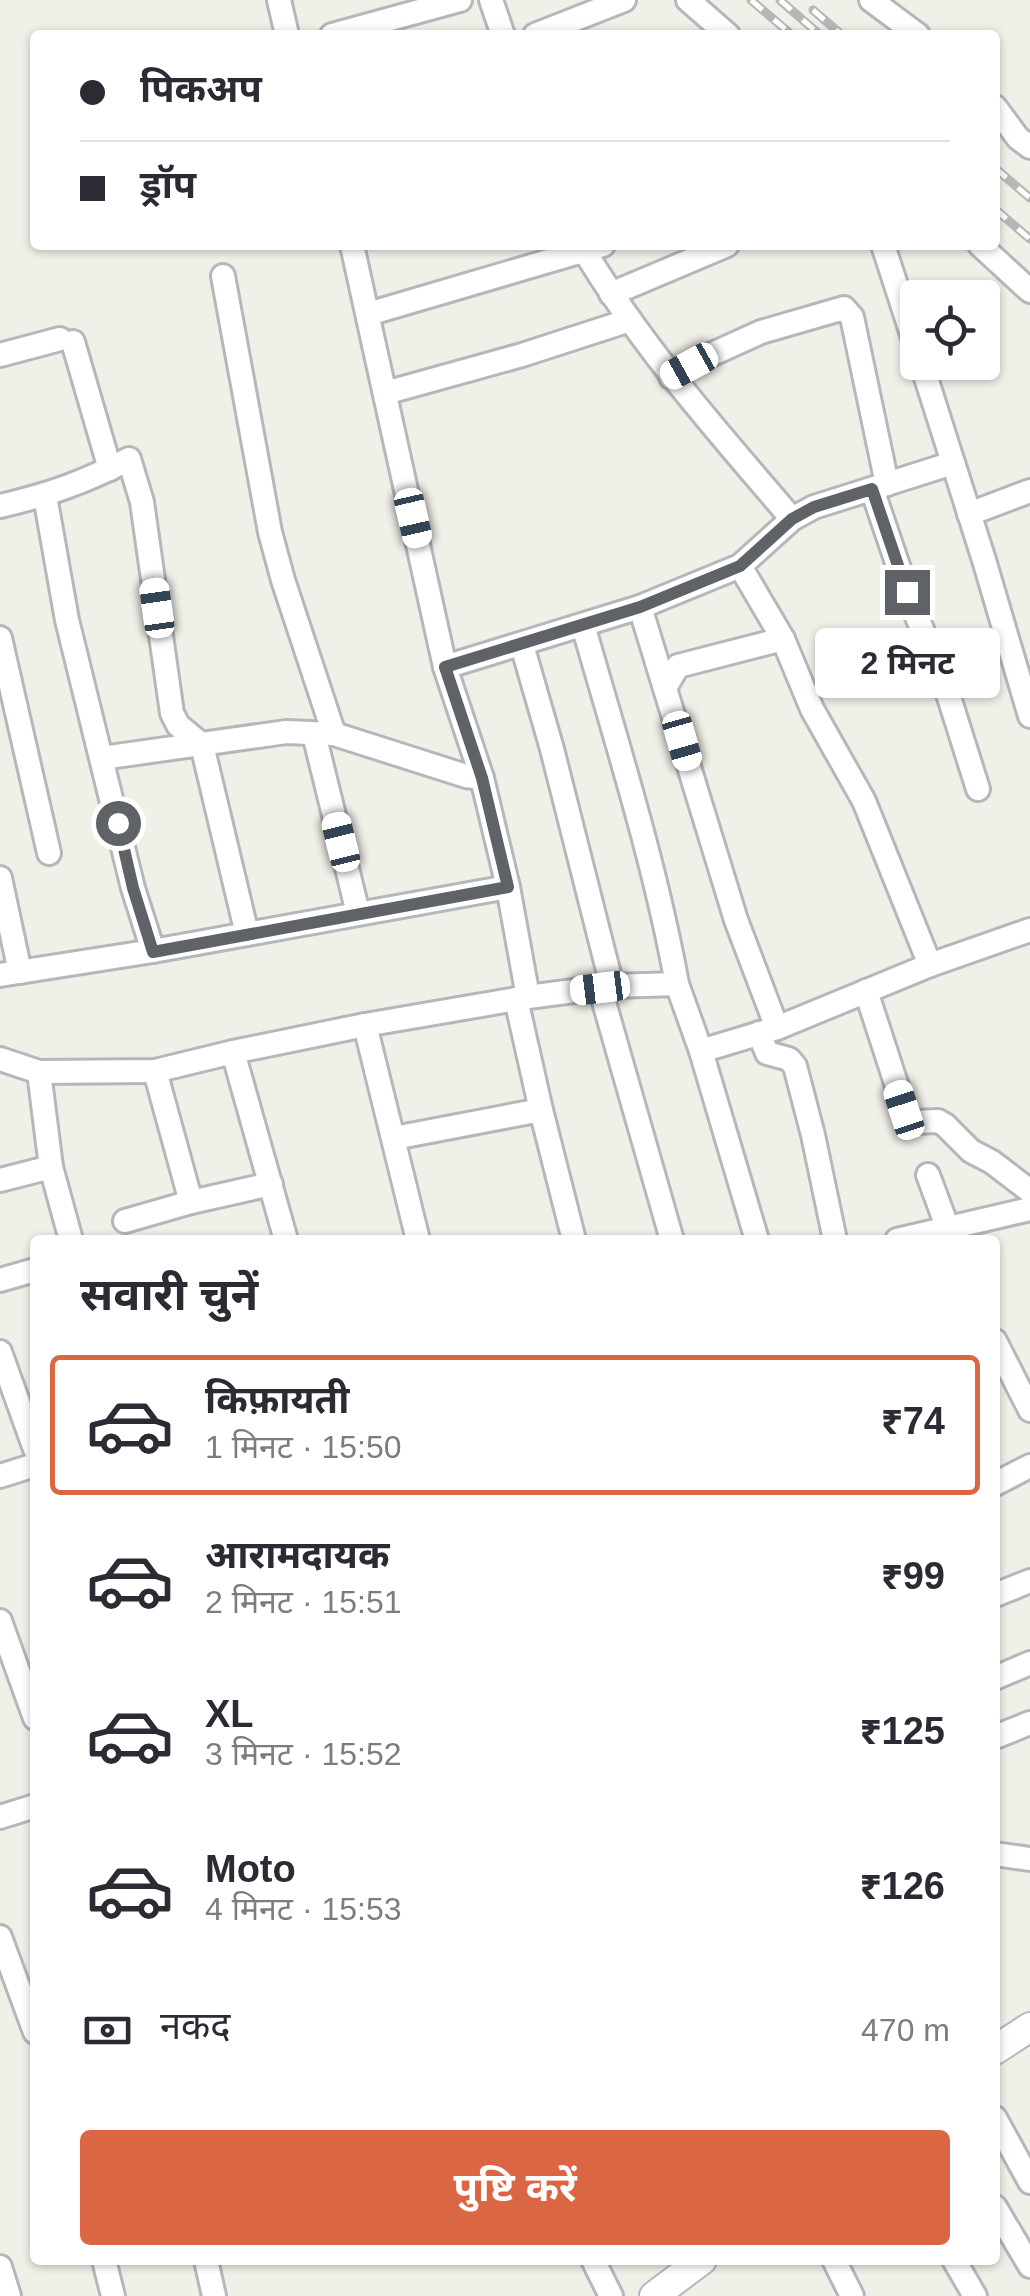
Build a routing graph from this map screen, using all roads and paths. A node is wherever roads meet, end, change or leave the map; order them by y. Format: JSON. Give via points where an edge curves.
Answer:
{"nodes":[{"id":1,"x":279,"y":0,"type":"edge"},
{"id":2,"x":460,"y":0,"type":"edge"},
{"id":3,"x":491,"y":0,"type":"edge"},
{"id":4,"x":624,"y":0,"type":"edge"},
{"id":5,"x":688,"y":0,"type":"edge"},
{"id":6,"x":871,"y":0,"type":"edge"},
{"id":7,"x":286,"y":30,"type":"edge"},
{"id":8,"x":350,"y":30,"type":"edge"},
{"id":9,"x":501,"y":30,"type":"edge"},
{"id":10,"x":549,"y":30,"type":"edge"},
{"id":11,"x":722,"y":30,"type":"edge"},
{"id":12,"x":911,"y":30,"type":"edge"},
{"id":13,"x":1000,"y":114,"type":"edge"},
{"id":14,"x":1030,"y":147,"type":"edge"},
{"id":15,"x":353,"y":250,"type":"edge"},
{"id":16,"x":580,"y":250,"type":"edge"},
{"id":17,"x":591,"y":250,"type":"edge"},
{"id":18,"x":715,"y":250,"type":"edge"},
{"id":19,"x":885,"y":250,"type":"edge"},
{"id":20,"x":985,"y":250,"type":"edge"},
{"id":21,"x":223,"y":276,"type":"dead end"},
{"id":22,"x":1030,"y":291,"type":"edge"},
{"id":23,"x":611,"y":294,"type":"junction"},
{"id":24,"x":900,"y":297,"type":"edge"},
{"id":25,"x":368,"y":314,"type":"junction"},
{"id":26,"x":630,"y":320,"type":"junction"},
{"id":27,"x":0,"y":355,"type":"edge"},
{"id":28,"x":670,"y":376,"type":"junction"},
{"id":29,"x":927,"y":380,"type":"edge"},
{"id":30,"x":385,"y":393,"type":"junction"},
{"id":31,"x":953,"y":463,"type":"junction"},
{"id":32,"x":110,"y":470,"type":"junction"},
{"id":33,"x":880,"y":486,"type":"junction"},
{"id":34,"x":1030,"y":491,"type":"edge"},
{"id":35,"x":45,"y":496,"type":"junction"},
{"id":36,"x":0,"y":506,"type":"edge"},
{"id":37,"x":969,"y":514,"type":"junction"},
{"id":38,"x":792,"y":519,"type":"junction"},
{"id":39,"x":740,"y":566,"type":"junction"},
{"id":40,"x":640,"y":607,"type":"junction"},
{"id":41,"x":583,"y":625,"type":"junction"},
{"id":42,"x":0,"y":638,"type":"edge"},
{"id":43,"x":783,"y":639,"type":"junction"},
{"id":44,"x":522,"y":645,"type":"junction"},
{"id":45,"x":445,"y":667,"type":"junction"},
{"id":46,"x":665,"y":688,"type":"junction"},
{"id":47,"x":1030,"y":716,"type":"edge"},
{"id":48,"x":324,"y":734,"type":"junction"},
{"id":49,"x":202,"y":745,"type":"junction"},
{"id":50,"x":102,"y":758,"type":"junction"},
{"id":51,"x":482,"y":778,"type":"junction"},
{"id":52,"x":978,"y":790,"type":"dead end"},
{"id":53,"x":49,"y":853,"type":"dead end"},
{"id":54,"x":0,"y":878,"type":"edge"},
{"id":55,"x":508,"y":887,"type":"junction"},
{"id":56,"x":358,"y":913,"type":"junction"},
{"id":57,"x":1030,"y":930,"type":"edge"},
{"id":58,"x":247,"y":934,"type":"junction"},
{"id":59,"x":153,"y":952,"type":"junction"},
{"id":60,"x":930,"y":965,"type":"junction"},
{"id":61,"x":10,"y":974,"type":"edge"},
{"id":62,"x":676,"y":984,"type":"junction"},
{"id":63,"x":606,"y":987,"type":"junction"},
{"id":64,"x":866,"y":991,"type":"junction"},
{"id":65,"x":522,"y":998,"type":"junction"},
{"id":66,"x":365,"y":1025,"type":"junction"},
{"id":67,"x":768,"y":1030,"type":"junction"},
{"id":68,"x":701,"y":1051,"type":"junction"},
{"id":69,"x":233,"y":1052,"type":"junction"},
{"id":70,"x":0,"y":1060,"type":"edge"},
{"id":71,"x":155,"y":1071,"type":"junction"},
{"id":72,"x":39,"y":1072,"type":"junction"},
{"id":73,"x":541,"y":1110,"type":"junction"},
{"id":74,"x":394,"y":1138,"type":"junction"},
{"id":75,"x":51,"y":1167,"type":"junction"},
{"id":76,"x":928,"y":1175,"type":"dead end"},
{"id":77,"x":0,"y":1180,"type":"edge"},
{"id":78,"x":271,"y":1184,"type":"junction"},
{"id":79,"x":1030,"y":1191,"type":"edge"},
{"id":80,"x":191,"y":1202,"type":"junction"},
{"id":81,"x":1030,"y":1209,"type":"edge"},
{"id":82,"x":125,"y":1221,"type":"dead end"},
{"id":83,"x":950,"y":1233,"type":"edge"},
{"id":84,"x":70,"y":1235,"type":"edge"},
{"id":85,"x":285,"y":1235,"type":"edge"},
{"id":86,"x":417,"y":1235,"type":"edge"},
{"id":87,"x":573,"y":1235,"type":"edge"},
{"id":88,"x":671,"y":1235,"type":"edge"},
{"id":89,"x":756,"y":1235,"type":"edge"},
{"id":90,"x":834,"y":1235,"type":"edge"},
{"id":91,"x":30,"y":1271,"type":"edge"},
{"id":92,"x":0,"y":1280,"type":"edge"},
{"id":93,"x":1000,"y":1351,"type":"edge"},
{"id":94,"x":0,"y":1352,"type":"edge"},
{"id":95,"x":1030,"y":1410,"type":"edge"},
{"id":96,"x":30,"y":1435,"type":"edge"},
{"id":97,"x":1030,"y":1466,"type":"edge"},
{"id":98,"x":30,"y":1467,"type":"edge"},
{"id":99,"x":0,"y":1476,"type":"edge"},
{"id":100,"x":1000,"y":1481,"type":"edge"},
{"id":101,"x":1030,"y":1582,"type":"edge"},
{"id":102,"x":1000,"y":1593,"type":"edge"},
{"id":103,"x":0,"y":1620,"type":"edge"},
{"id":104,"x":25,"y":1657,"type":"edge"},
{"id":105,"x":1030,"y":1663,"type":"edge"},
{"id":106,"x":1000,"y":1676,"type":"edge"},
{"id":107,"x":30,"y":1688,"type":"edge"},
{"id":108,"x":1030,"y":1723,"type":"edge"},
{"id":109,"x":1000,"y":1736,"type":"edge"},
{"id":110,"x":30,"y":1808,"type":"edge"},
{"id":111,"x":0,"y":1817,"type":"edge"},
{"id":112,"x":1000,"y":1855,"type":"edge"},
{"id":113,"x":1030,"y":1858,"type":"edge"},
{"id":114,"x":0,"y":1936,"type":"edge"},
{"id":115,"x":30,"y":2013,"type":"edge"},
{"id":116,"x":1030,"y":2027,"type":"edge"},
{"id":117,"x":1000,"y":2047,"type":"edge"},
{"id":118,"x":1000,"y":2127,"type":"edge"},
{"id":119,"x":1030,"y":2182,"type":"edge"},
{"id":120,"x":1000,"y":2216,"type":"edge"},
{"id":121,"x":105,"y":2265,"type":"edge"},
{"id":122,"x":207,"y":2265,"type":"edge"},
{"id":123,"x":596,"y":2265,"type":"edge"},
{"id":124,"x":696,"y":2265,"type":"edge"},
{"id":125,"x":836,"y":2265,"type":"edge"},
{"id":126,"x":957,"y":2265,"type":"edge"},
{"id":127,"x":1030,"y":2266,"type":"edge"},
{"id":128,"x":0,"y":2267,"type":"edge"},
{"id":129,"x":657,"y":2295,"type":"edge"},
{"id":130,"x":9,"y":2296,"type":"edge"},
{"id":131,"x":113,"y":2296,"type":"edge"},
{"id":132,"x":214,"y":2296,"type":"edge"},
{"id":133,"x":611,"y":2296,"type":"edge"},
{"id":134,"x":852,"y":2296,"type":"edge"},
{"id":135,"x":975,"y":2296,"type":"edge"}],
"edges":[{"from":1,"to":7,"type":"street"},
{"from":2,"to":8,"type":"street"},
{"from":3,"to":9,"type":"street"},
{"from":4,"to":10,"type":"street"},
{"from":5,"to":11,"type":"street"},
{"from":6,"to":12,"type":"street"},
{"from":13,"to":14,"type":"street"},
{"from":15,"to":25,"type":"street"},
{"from":16,"to":25,"type":"street"},
{"from":17,"to":23,"type":"street"},
{"from":18,"to":23,"type":"street"},
{"from":19,"to":24,"type":"street"},
{"from":20,"to":22,"type":"street"},
{"from":21,"to":48,"type":"street","via":[[270,532]]},
{"from":23,"to":26,"type":"street"},
{"from":25,"to":30,"type":"street"},
{"from":26,"to":28,"type":"street"},
{"from":26,"to":30,"type":"street"},
{"from":27,"to":32,"type":"street","via":[[67,340]]},
{"from":28,"to":33,"type":"street","via":[[748,338],[844,308],[852,317]]},
{"from":28,"to":38,"type":"street"},
{"from":29,"to":31,"type":"street"},
{"from":30,"to":45,"type":"street"},
{"from":31,"to":33,"type":"street"},
{"from":31,"to":37,"type":"street"},
{"from":32,"to":35,"type":"street"},
{"from":32,"to":49,"type":"street","via":[[129,459],[142,502],[172,713]]},
{"from":33,"to":38,"type":"street"},
{"from":33,"to":52,"type":"street","via":[[907,592]]},
{"from":34,"to":37,"type":"street"},
{"from":35,"to":36,"type":"street"},
{"from":35,"to":50,"type":"street"},
{"from":37,"to":47,"type":"street"},
{"from":38,"to":39,"type":"street"},
{"from":39,"to":40,"type":"street"},
{"from":39,"to":43,"type":"street"},
{"from":40,"to":41,"type":"street"},
{"from":40,"to":46,"type":"street"},
{"from":41,"to":44,"type":"street"},
{"from":41,"to":62,"type":"street","via":[[640,824]]},
{"from":42,"to":53,"type":"street"},
{"from":43,"to":46,"type":"street","via":[[678,666]]},
{"from":43,"to":60,"type":"street","via":[[812,709],[864,801]]},
{"from":44,"to":45,"type":"street"},
{"from":44,"to":63,"type":"street"},
{"from":45,"to":51,"type":"street"},
{"from":46,"to":67,"type":"street"},
{"from":48,"to":49,"type":"street","via":[[286,732]]},
{"from":48,"to":51,"type":"street"},
{"from":48,"to":56,"type":"street"},
{"from":49,"to":50,"type":"street"},
{"from":49,"to":58,"type":"street"},
{"from":50,"to":59,"type":"street"},
{"from":51,"to":55,"type":"street"},
{"from":54,"to":61,"type":"street"},
{"from":55,"to":56,"type":"street"},
{"from":55,"to":65,"type":"street"},
{"from":56,"to":58,"type":"street"},
{"from":57,"to":60,"type":"street"},
{"from":58,"to":59,"type":"street"},
{"from":59,"to":61,"type":"street"},
{"from":60,"to":64,"type":"street"},
{"from":62,"to":63,"type":"street"},
{"from":62,"to":68,"type":"street"},
{"from":63,"to":65,"type":"street"},
{"from":63,"to":88,"type":"street"},
{"from":64,"to":67,"type":"street"},
{"from":64,"to":79,"type":"street","via":[[908,1117],[945,1125],[971,1152]]},
{"from":65,"to":66,"type":"street"},
{"from":65,"to":73,"type":"street"},
{"from":66,"to":69,"type":"street"},
{"from":66,"to":74,"type":"street"},
{"from":67,"to":68,"type":"street"},
{"from":67,"to":90,"type":"street","via":[[767,1053],[794,1066]]},
{"from":68,"to":89,"type":"street"},
{"from":69,"to":71,"type":"street"},
{"from":69,"to":78,"type":"street"},
{"from":70,"to":72,"type":"street"},
{"from":71,"to":72,"type":"street"},
{"from":71,"to":80,"type":"street"},
{"from":72,"to":75,"type":"street"},
{"from":73,"to":74,"type":"street"},
{"from":73,"to":87,"type":"street"},
{"from":74,"to":86,"type":"street"},
{"from":75,"to":77,"type":"street"},
{"from":75,"to":84,"type":"street"},
{"from":76,"to":83,"type":"street"},
{"from":78,"to":80,"type":"street"},
{"from":78,"to":85,"type":"street"},
{"from":80,"to":82,"type":"street"},
{"from":81,"to":83,"type":"street"},
{"from":91,"to":92,"type":"street"},
{"from":93,"to":95,"type":"street"},
{"from":94,"to":96,"type":"street"},
{"from":97,"to":100,"type":"street"},
{"from":98,"to":99,"type":"street"},
{"from":101,"to":102,"type":"street"},
{"from":103,"to":104,"type":"street"},
{"from":104,"to":107,"type":"street"},
{"from":105,"to":106,"type":"street"},
{"from":108,"to":109,"type":"street"},
{"from":110,"to":111,"type":"street"},
{"from":112,"to":113,"type":"street"},
{"from":114,"to":115,"type":"street"},
{"from":116,"to":117,"type":"street"},
{"from":118,"to":119,"type":"street"},
{"from":120,"to":127,"type":"street"},
{"from":121,"to":131,"type":"street"},
{"from":122,"to":132,"type":"street"},
{"from":123,"to":133,"type":"street"},
{"from":124,"to":129,"type":"street"},
{"from":125,"to":134,"type":"street"},
{"from":126,"to":135,"type":"street"},
{"from":128,"to":130,"type":"street"}]}
